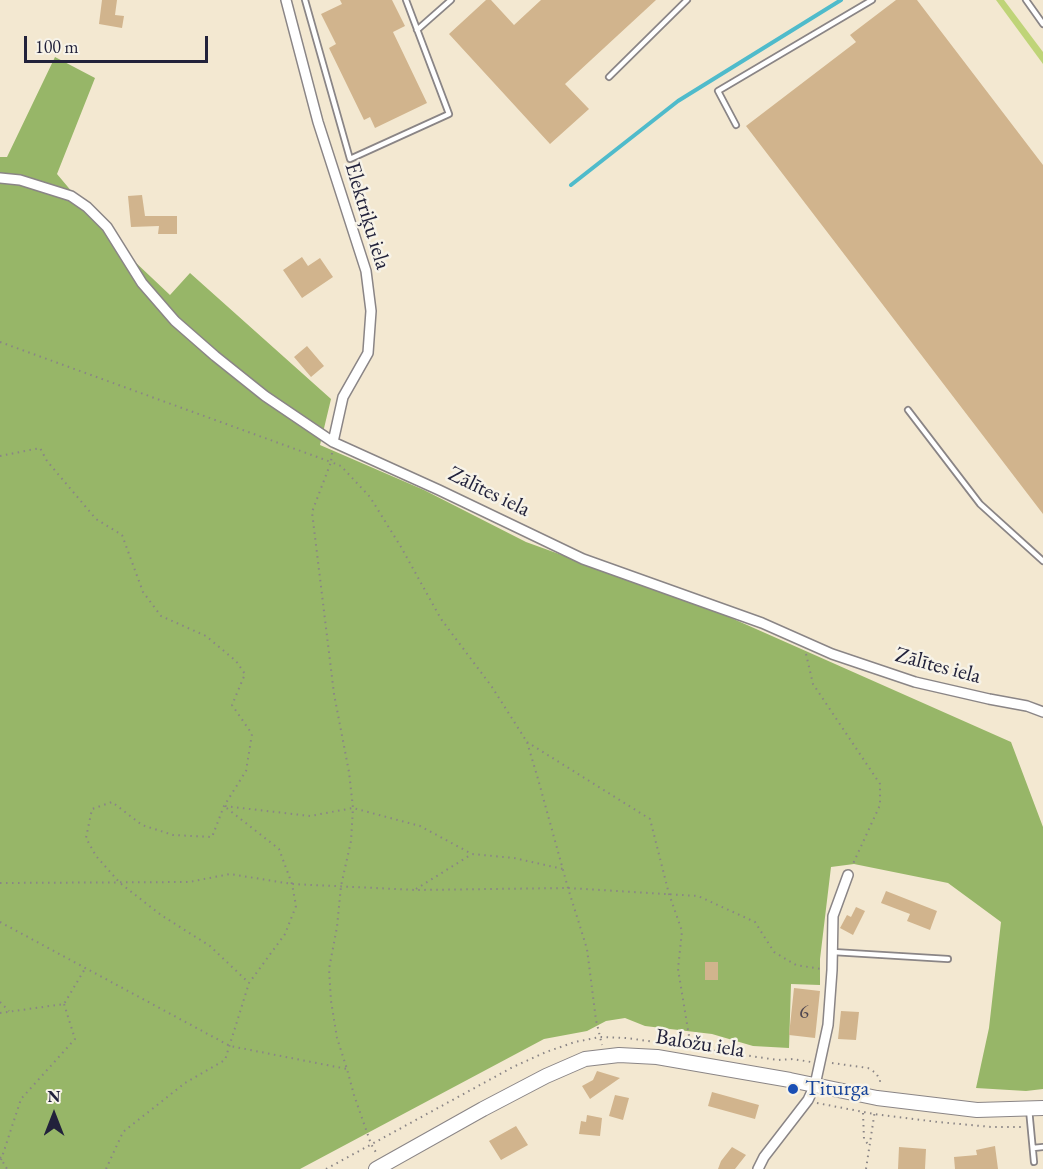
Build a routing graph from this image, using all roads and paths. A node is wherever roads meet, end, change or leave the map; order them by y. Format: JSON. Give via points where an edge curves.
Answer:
{"nodes":[{"id":1,"x":286,"y":0,"type":"edge"},
{"id":2,"x":305,"y":0,"type":"edge"},
{"id":3,"x":405,"y":0,"type":"edge"},
{"id":4,"x":451,"y":0,"type":"edge"},
{"id":5,"x":687,"y":0,"type":"edge"},
{"id":6,"x":872,"y":0,"type":"edge"},
{"id":7,"x":1026,"y":0,"type":"edge"},
{"id":8,"x":1043,"y":24,"type":"edge"},
{"id":9,"x":417,"y":30,"type":"junction"},
{"id":10,"x":609,"y":77,"type":"dead end"},
{"id":11,"x":736,"y":125,"type":"dead end"},
{"id":12,"x":0,"y":178,"type":"edge"},
{"id":13,"x":0,"y":342,"type":"edge"},
{"id":14,"x":908,"y":410,"type":"dead end"},
{"id":15,"x":333,"y":442,"type":"junction"},
{"id":16,"x":0,"y":456,"type":"edge"},
{"id":17,"x":331,"y":462,"type":"junction"},
{"id":18,"x":1043,"y":561,"type":"edge"},
{"id":19,"x":803,"y":641,"type":"junction"},
{"id":20,"x":1043,"y":712,"type":"edge"},
{"id":21,"x":527,"y":742,"type":"junction"},
{"id":22,"x":224,"y":806,"type":"junction"},
{"id":23,"x":353,"y":808,"type":"junction"},
{"id":24,"x":472,"y":854,"type":"junction"},
{"id":25,"x":563,"y":869,"type":"junction"},
{"id":26,"x":848,"y":875,"type":"joint"},
{"id":27,"x":0,"y":883,"type":"edge"},
{"id":28,"x":120,"y":883,"type":"junction"},
{"id":29,"x":292,"y":884,"type":"junction"},
{"id":30,"x":341,"y":886,"type":"junction"},
{"id":31,"x":568,"y":888,"type":"junction"},
{"id":32,"x":416,"y":890,"type":"junction"},
{"id":33,"x":669,"y":894,"type":"junction"},
{"id":34,"x":0,"y":922,"type":"edge"},
{"id":35,"x":833,"y":952,"type":"junction"},
{"id":36,"x":948,"y":959,"type":"dead end"},
{"id":37,"x":86,"y":967,"type":"junction"},
{"id":38,"x":832,"y":970,"type":"junction"},
{"id":39,"x":249,"y":983,"type":"junction"},
{"id":40,"x":0,"y":1002,"type":"edge"},
{"id":41,"x":64,"y":1004,"type":"junction"},
{"id":42,"x":9,"y":1011,"type":"junction"},
{"id":43,"x":0,"y":1012,"type":"edge"},
{"id":44,"x":689,"y":1036,"type":"dead end"},
{"id":45,"x":600,"y":1037,"type":"junction"},
{"id":46,"x":230,"y":1046,"type":"junction"},
{"id":47,"x":604,"y":1057,"type":"junction"},
{"id":48,"x":820,"y":1062,"type":"junction"},
{"id":49,"x":347,"y":1069,"type":"junction"},
{"id":50,"x":815,"y":1085,"type":"junction"},
{"id":51,"x":877,"y":1098,"type":"junction"},
{"id":52,"x":808,"y":1100,"type":"junction"},
{"id":53,"x":1036,"y":1109,"type":"edge"},
{"id":54,"x":862,"y":1112,"type":"junction"},
{"id":55,"x":874,"y":1114,"type":"junction"},
{"id":56,"x":1031,"y":1127,"type":"junction"},
{"id":57,"x":371,"y":1144,"type":"junction"},
{"id":58,"x":870,"y":1147,"type":"junction"},
{"id":59,"x":1043,"y":1147,"type":"edge"},
{"id":60,"x":1033,"y":1148,"type":"junction"},
{"id":61,"x":0,"y":1159,"type":"edge"},
{"id":62,"x":1034,"y":1162,"type":"dead end"},
{"id":63,"x":379,"y":1167,"type":"edge"},
{"id":64,"x":7,"y":1169,"type":"edge"},
{"id":65,"x":106,"y":1169,"type":"edge"},
{"id":66,"x":327,"y":1169,"type":"edge"},
{"id":67,"x":758,"y":1169,"type":"edge"},
{"id":68,"x":866,"y":1169,"type":"edge"}],
"edges":[{"from":1,"to":15,"type":"street","name":"Elektriķu iela","via":[[318,122],[366,271],[371,311],[368,353],[344,397]]},
{"from":2,"to":9,"type":"lane","via":[[350,159],[450,114]]},
{"from":3,"to":9,"type":"lane"},
{"from":4,"to":9,"type":"lane"},
{"from":5,"to":10,"type":"lane"},
{"from":6,"to":11,"type":"lane","via":[[718,91]]},
{"from":7,"to":8,"type":"lane"},
{"from":12,"to":15,"type":"street","name":"Zālītes iela","via":[[71,196],[87,207],[107,227],[142,282],[175,321],[265,396]]},
{"from":13,"to":17,"type":"path"},
{"from":14,"to":18,"type":"lane","via":[[980,504]]},
{"from":15,"to":17,"type":"path"},
{"from":15,"to":19,"type":"street","name":"Zālītes iela","via":[[584,559]]},
{"from":16,"to":22,"type":"path","via":[[40,448],[96,519],[122,535],[143,592],[161,616],[206,636],[236,661],[245,674],[232,705],[252,734],[246,771]]},
{"from":17,"to":21,"type":"path","via":[[341,466],[370,496],[441,619]]},
{"from":17,"to":23,"type":"path","via":[[312,512],[334,694]]},
{"from":19,"to":20,"type":"street","name":"Zālītes iela","via":[[915,682]]},
{"from":19,"to":26,"type":"path","via":[[813,684],[880,784],[880,805]]},
{"from":21,"to":25,"type":"path"},
{"from":21,"to":33,"type":"path","via":[[650,819]]},
{"from":22,"to":23,"type":"path","via":[[310,816]]},
{"from":22,"to":28,"type":"path","via":[[212,837],[173,835],[142,825],[112,802],[92,809],[86,838]]},
{"from":22,"to":29,"type":"path","via":[[279,849]]},
{"from":23,"to":24,"type":"path","via":[[420,826]]},
{"from":23,"to":30,"type":"path","via":[[351,841]]},
{"from":24,"to":25,"type":"path"},
{"from":24,"to":32,"type":"path"},
{"from":25,"to":31,"type":"path"},
{"from":26,"to":35,"type":"street","via":[[833,916]]},
{"from":27,"to":28,"type":"path"},
{"from":28,"to":29,"type":"path","via":[[189,882],[230,874]]},
{"from":28,"to":39,"type":"path","via":[[210,946]]},
{"from":29,"to":30,"type":"path"},
{"from":29,"to":39,"type":"path","via":[[296,906],[285,934]]},
{"from":30,"to":32,"type":"path"},
{"from":30,"to":49,"type":"path","via":[[329,969],[337,1038]]},
{"from":31,"to":32,"type":"path"},
{"from":31,"to":33,"type":"path"},
{"from":31,"to":45,"type":"path","via":[[587,949]]},
{"from":33,"to":38,"type":"path","via":[[698,896],[755,922],[774,952],[796,965]]},
{"from":33,"to":44,"type":"path","via":[[682,931],[678,969]]},
{"from":34,"to":37,"type":"path"},
{"from":35,"to":36,"type":"lane"},
{"from":35,"to":38,"type":"street"},
{"from":37,"to":41,"type":"path"},
{"from":37,"to":46,"type":"path"},
{"from":38,"to":48,"type":"street","via":[[828,1025]]},
{"from":39,"to":46,"type":"path"},
{"from":40,"to":42,"type":"path"},
{"from":41,"to":42,"type":"path"},
{"from":41,"to":61,"type":"path","via":[[75,1039],[21,1099]]},
{"from":42,"to":43,"type":"path"},
{"from":45,"to":47,"type":"path"},
{"from":45,"to":48,"type":"path"},
{"from":45,"to":57,"type":"path","via":[[546,1052],[513,1067]]},
{"from":46,"to":49,"type":"path"},
{"from":46,"to":65,"type":"path","via":[[225,1060],[185,1083],[123,1132]]},
{"from":47,"to":50,"type":"main road","name":"Baložu iela","via":[[657,1057]]},
{"from":47,"to":63,"type":"main road","name":"Baložu iela","via":[[585,1059],[546,1076]]},
{"from":48,"to":50,"type":"street"},
{"from":48,"to":51,"type":"path","via":[[868,1068],[876,1073],[880,1080]]},
{"from":49,"to":57,"type":"path"},
{"from":50,"to":51,"type":"main road","name":"Baložu iela"},
{"from":50,"to":52,"type":"street"},
{"from":51,"to":53,"type":"main road","name":"Baložu iela","via":[[977,1110]]},
{"from":52,"to":54,"type":"path"},
{"from":52,"to":67,"type":"street"},
{"from":53,"to":56,"type":"lane"},
{"from":54,"to":55,"type":"path"},
{"from":54,"to":58,"type":"path","via":[[864,1139]]},
{"from":55,"to":56,"type":"path","via":[[992,1127]]},
{"from":55,"to":58,"type":"path"},
{"from":56,"to":60,"type":"lane"},
{"from":57,"to":63,"type":"path"},
{"from":57,"to":66,"type":"path"},
{"from":58,"to":68,"type":"path"},
{"from":59,"to":60,"type":"lane"},
{"from":60,"to":62,"type":"lane"},
{"from":61,"to":64,"type":"path"}]}
